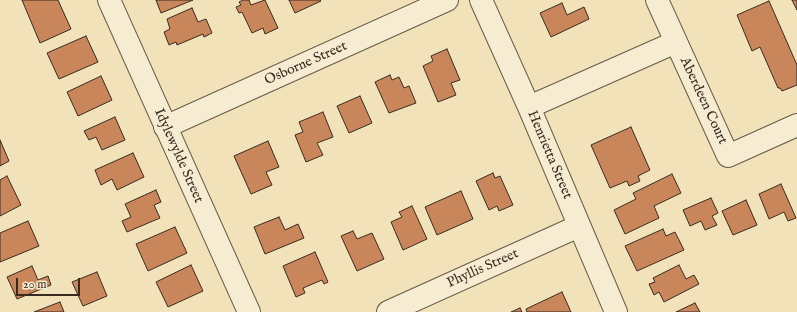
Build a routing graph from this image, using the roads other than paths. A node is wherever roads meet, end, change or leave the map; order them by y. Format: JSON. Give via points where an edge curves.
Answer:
{"nodes":[{"id":1,"x":109,"y":0,"type":"edge"},
{"id":2,"x":447,"y":0,"type":"edge"},
{"id":3,"x":481,"y":0,"type":"edge"},
{"id":4,"x":657,"y":0,"type":"edge"},
{"id":5,"x":676,"y":42,"type":"junction"},
{"id":6,"x":529,"y":107,"type":"junction"},
{"id":7,"x":797,"y":125,"type":"edge"},
{"id":8,"x":165,"y":127,"type":"junction"},
{"id":9,"x":579,"y":226,"type":"junction"},
{"id":10,"x":249,"y":312,"type":"edge"},
{"id":11,"x":388,"y":312,"type":"edge"},
{"id":12,"x":616,"y":312,"type":"edge"}],
"edges":[{"from":1,"to":8,"type":"street","name":"Idylewylde Street"},
{"from":2,"to":8,"type":"street","name":"Osborne Street"},
{"from":3,"to":6,"type":"street","name":"Henrietta Street"},
{"from":4,"to":5,"type":"street","name":"Aberdeen Court"},
{"from":5,"to":6,"type":"street","name":"Aberdeen Court"},
{"from":5,"to":7,"type":"street","name":"Aberdeen Court","via":[[728,156]]},
{"from":6,"to":9,"type":"street","name":"Henrietta Street"},
{"from":8,"to":10,"type":"street","name":"Idylewylde Street"},
{"from":9,"to":11,"type":"street","name":"Phyllis Street"},
{"from":9,"to":12,"type":"street","name":"Henrietta Street"}]}
